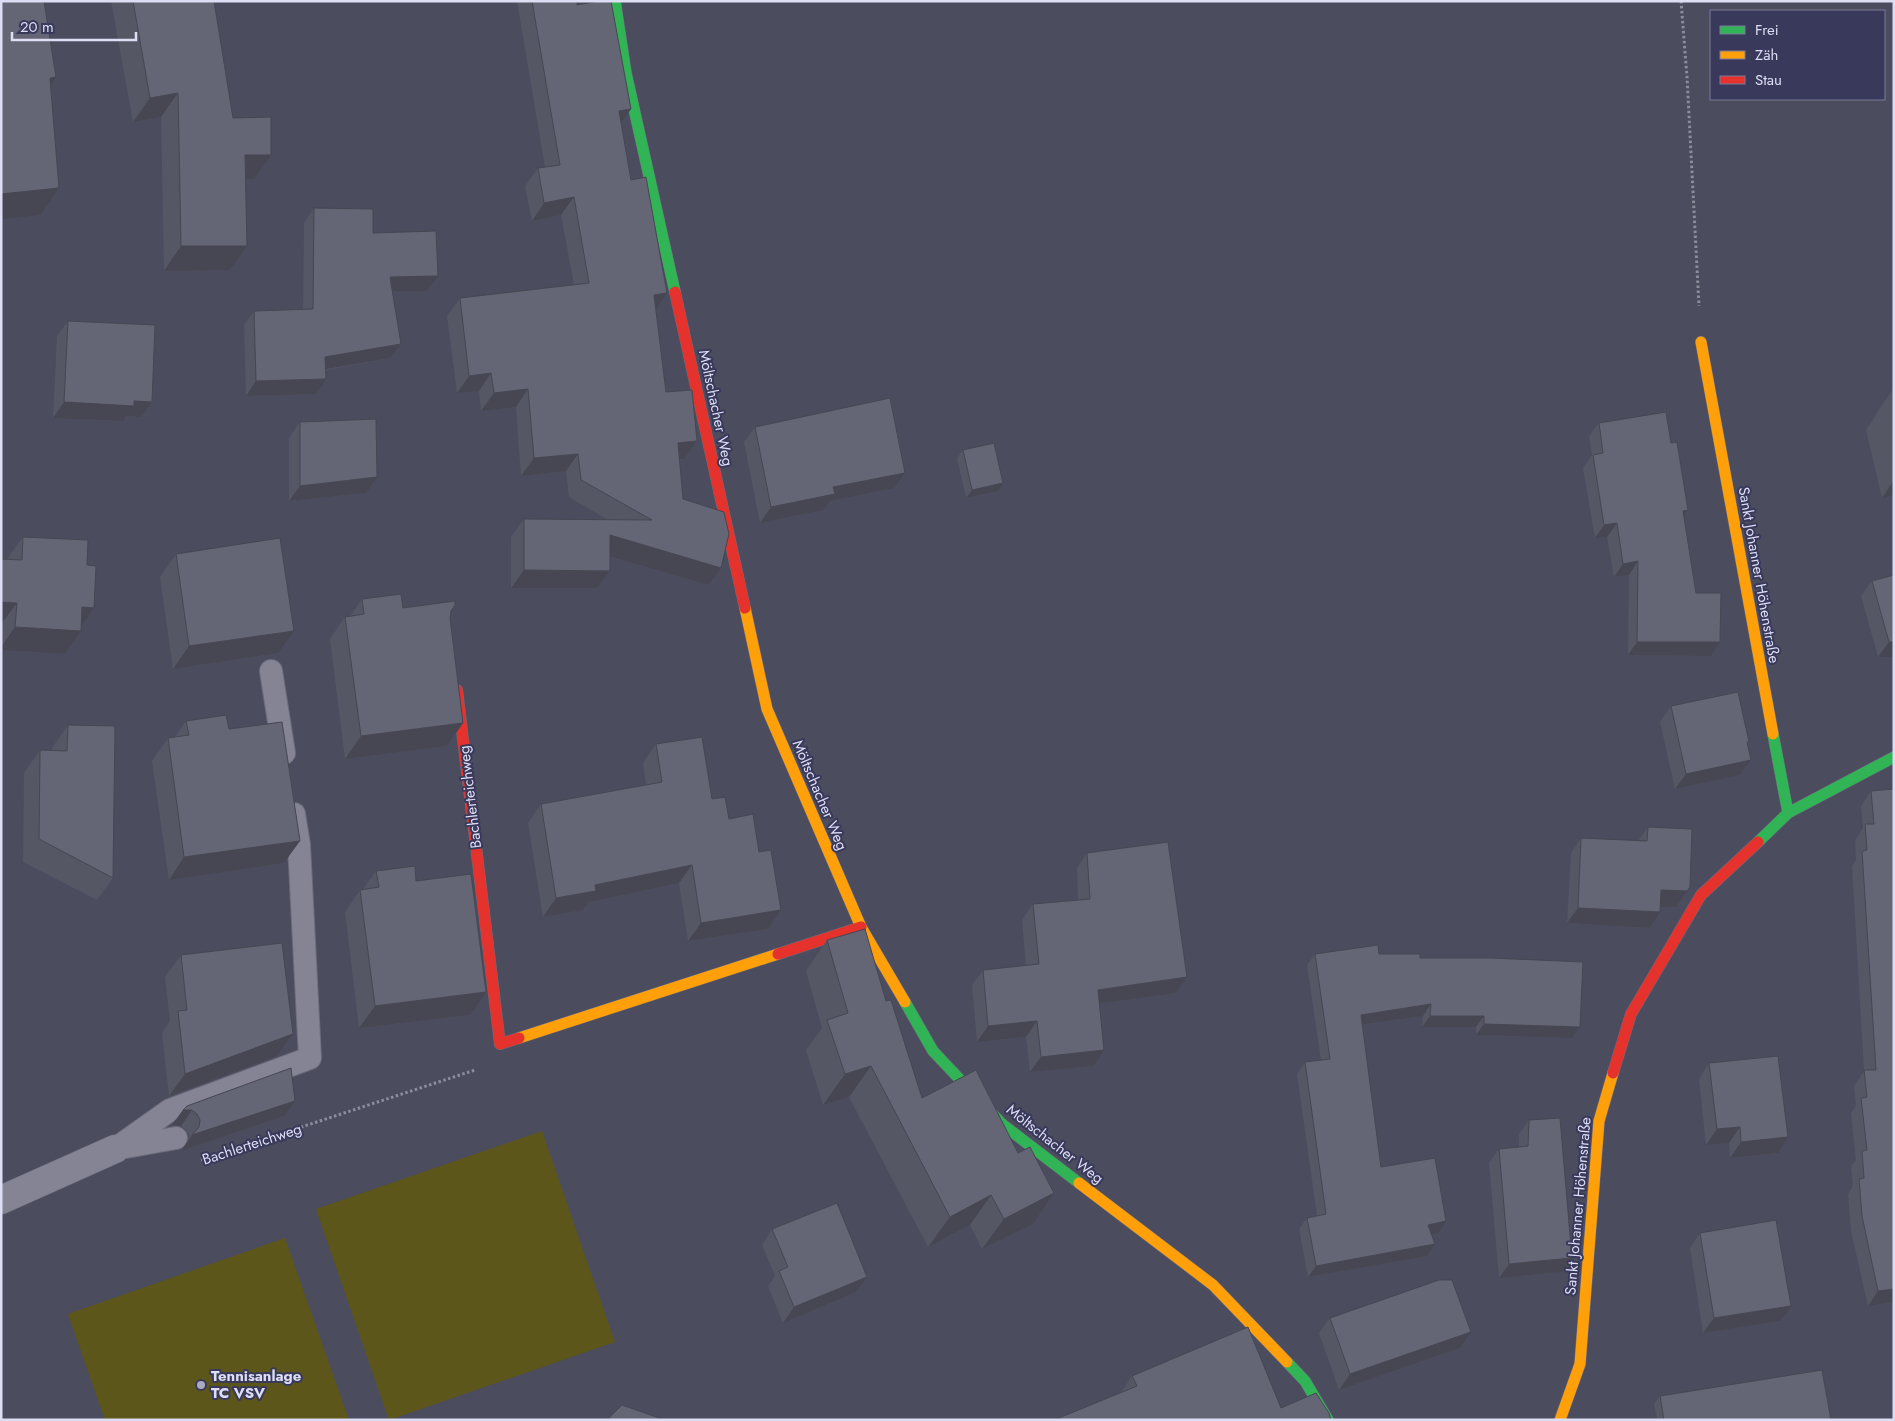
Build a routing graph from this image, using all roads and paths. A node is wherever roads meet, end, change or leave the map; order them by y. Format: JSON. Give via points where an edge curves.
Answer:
{"nodes":[{"id":1,"x":615,"y":1,"type":"edge"},
{"id":2,"x":1681,"y":1,"type":"edge"},
{"id":3,"x":1701,"y":342,"type":"joint"},
{"id":4,"x":271,"y":671,"type":"dead end"},
{"id":5,"x":455,"y":678,"type":"edge"},
{"id":6,"x":1894,"y":757,"type":"edge"},
{"id":7,"x":1788,"y":813,"type":"junction"},
{"id":8,"x":861,"y":927,"type":"junction"},
{"id":9,"x":500,"y":1044,"type":"junction"},
{"id":10,"x":176,"y":1138,"type":"dead end"},
{"id":11,"x":114,"y":1149,"type":"junction"},
{"id":12,"x":199,"y":1161,"type":"dead end"},
{"id":13,"x":1,"y":1200,"type":"edge"},
{"id":14,"x":1328,"y":1420,"type":"edge"},
{"id":15,"x":1560,"y":1420,"type":"edge"}],
"edges":[{"from":1,"to":8,"type":"street","name":"Möltschacher Weg","via":[[626,73],[767,709]]},
{"from":2,"to":3,"type":"path"},
{"from":3,"to":7,"type":"street","name":"Sankt Johanner Höhenstraße"},
{"from":4,"to":11,"type":"lane","via":[[299,845],[310,1058],[170,1110]]},
{"from":5,"to":9,"type":"street","name":"Bachlerteichweg"},
{"from":6,"to":7,"type":"street","name":"Sankt Johanner Höhenstraße"},
{"from":7,"to":15,"type":"street","name":"Sankt Johanner Höhenstraße","via":[[1701,895],[1632,1014],[1599,1121],[1580,1364]]},
{"from":8,"to":9,"type":"street"},
{"from":8,"to":14,"type":"street","name":"Möltschacher Weg","via":[[934,1051],[1002,1124],[1213,1285],[1305,1381]]},
{"from":9,"to":12,"type":"path","name":"Bachlerteichweg","via":[[496,1063]]},
{"from":10,"to":11,"type":"lane"},
{"from":11,"to":13,"type":"street"}]}
